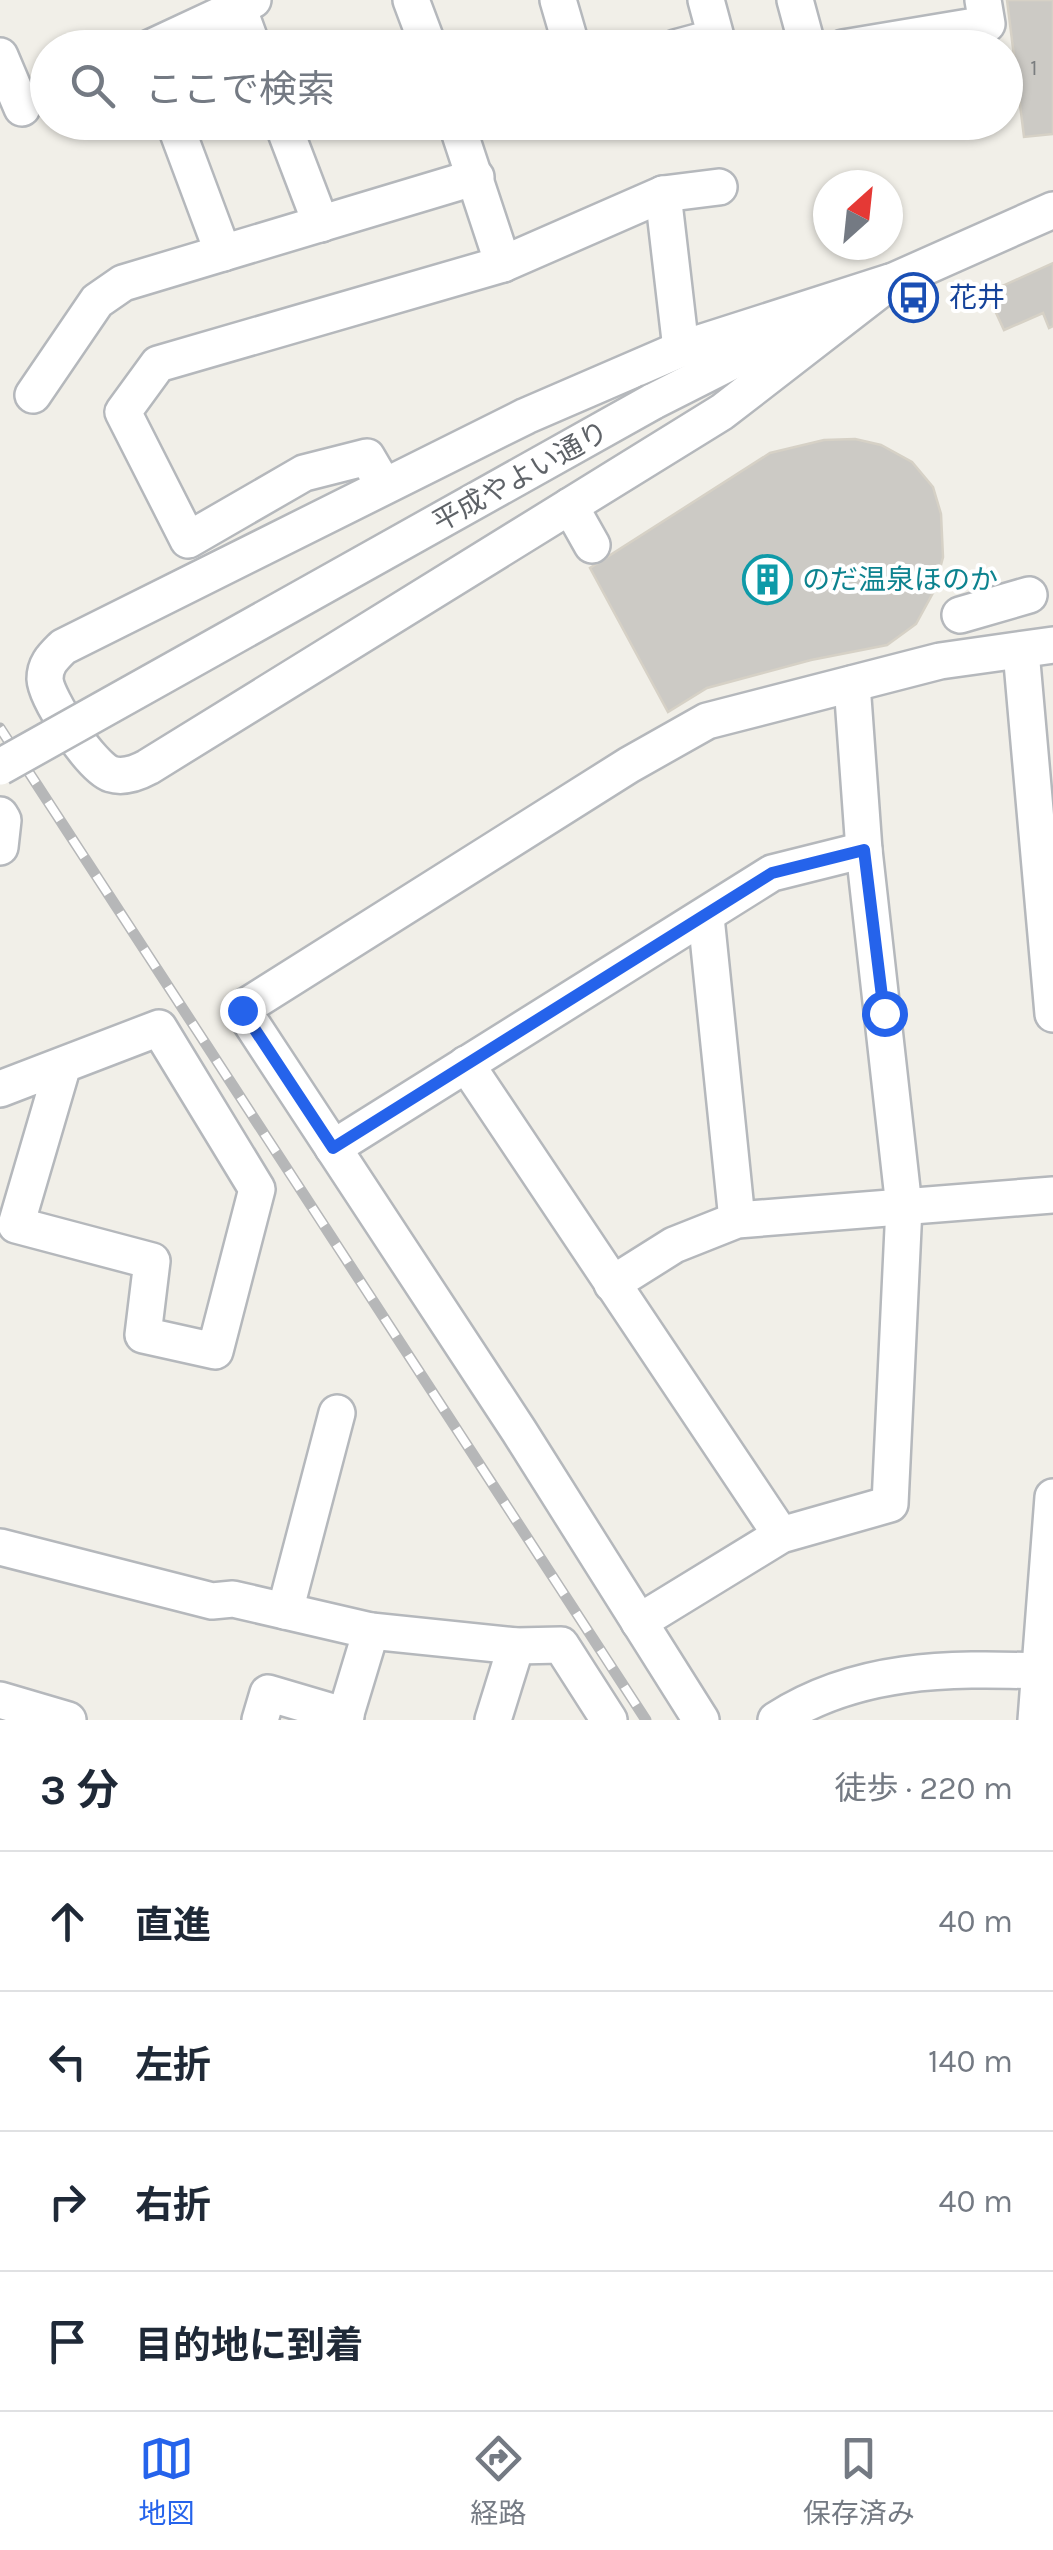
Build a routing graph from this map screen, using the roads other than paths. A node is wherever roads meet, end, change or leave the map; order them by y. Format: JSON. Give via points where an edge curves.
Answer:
{"nodes":[{"id":1,"x":412,"y":0,"type":"edge"},
{"id":2,"x":558,"y":0,"type":"edge"},
{"id":3,"x":706,"y":0,"type":"edge"},
{"id":4,"x":796,"y":0,"type":"edge"},
{"id":5,"x":982,"y":0,"type":"edge"},
{"id":6,"x":245,"y":4,"type":"edge"},
{"id":7,"x":189,"y":30,"type":"edge"},
{"id":8,"x":250,"y":30,"type":"edge"},
{"id":9,"x":423,"y":30,"type":"edge"},
{"id":10,"x":567,"y":30,"type":"edge"},
{"id":11,"x":714,"y":30,"type":"edge"},
{"id":12,"x":804,"y":30,"type":"edge"},
{"id":13,"x":951,"y":30,"type":"edge"},
{"id":14,"x":0,"y":56,"type":"edge"},
{"id":15,"x":23,"y":106,"type":"edge"},
{"id":16,"x":181,"y":140,"type":"edge"},
{"id":17,"x":289,"y":140,"type":"edge"},
{"id":18,"x":463,"y":140,"type":"edge"},
{"id":19,"x":476,"y":177,"type":"junction"},
{"id":20,"x":720,"y":187,"type":"dead end"},
{"id":21,"x":663,"y":194,"type":"junction"},
{"id":22,"x":1053,"y":210,"type":"edge"},
{"id":23,"x":320,"y":224,"type":"junction"},
{"id":24,"x":223,"y":253,"type":"junction"},
{"id":25,"x":503,"y":264,"type":"junction"},
{"id":26,"x":890,"y":282,"type":"junction"},
{"id":27,"x":681,"y":349,"type":"junction"},
{"id":28,"x":33,"y":396,"type":"dead end"},
{"id":29,"x":384,"y":486,"type":"junction"},
{"id":30,"x":570,"y":506,"type":"junction"},
{"id":31,"x":592,"y":545,"type":"dead end"},
{"id":32,"x":1028,"y":596,"type":"dead end"},
{"id":33,"x":960,"y":615,"type":"dead end"},
{"id":34,"x":1037,"y":648,"type":"edge"},
{"id":35,"x":852,"y":684,"type":"junction"},
{"id":36,"x":0,"y":766,"type":"edge"},
{"id":37,"x":0,"y":815,"type":"edge"},
{"id":38,"x":0,"y":847,"type":"edge"},
{"id":39,"x":864,"y":850,"type":"junction"},
{"id":40,"x":706,"y":917,"type":"junction"},
{"id":41,"x":1053,"y":1014,"type":"edge"},
{"id":42,"x":466,"y":1064,"type":"junction"},
{"id":43,"x":63,"y":1065,"type":"junction"},
{"id":44,"x":0,"y":1089,"type":"edge"},
{"id":45,"x":333,"y":1148,"type":"junction"},
{"id":46,"x":1053,"y":1195,"type":"edge"},
{"id":47,"x":904,"y":1206,"type":"junction"},
{"id":48,"x":737,"y":1220,"type":"junction"},
{"id":49,"x":612,"y":1284,"type":"junction"},
{"id":50,"x":337,"y":1413,"type":"dead end"},
{"id":51,"x":1053,"y":1498,"type":"edge"},
{"id":52,"x":781,"y":1535,"type":"junction"},
{"id":53,"x":0,"y":1548,"type":"edge"},
{"id":54,"x":285,"y":1611,"type":"junction"},
{"id":55,"x":640,"y":1622,"type":"junction"},
{"id":56,"x":372,"y":1631,"type":"junction"},
{"id":57,"x":516,"y":1646,"type":"junction"},
{"id":58,"x":1047,"y":1670,"type":"edge"},
{"id":59,"x":0,"y":1700,"type":"edge"},
{"id":60,"x":345,"y":1718,"type":"edge"},
{"id":61,"x":68,"y":1720,"type":"edge"},
{"id":62,"x":260,"y":1720,"type":"edge"},
{"id":63,"x":494,"y":1720,"type":"edge"},
{"id":64,"x":609,"y":1720,"type":"edge"},
{"id":65,"x":701,"y":1720,"type":"edge"},
{"id":66,"x":776,"y":1720,"type":"edge"},
{"id":67,"x":1036,"y":1720,"type":"edge"}],
"edges":[{"from":1,"to":9,"type":"street"},
{"from":2,"to":10,"type":"street"},
{"from":3,"to":11,"type":"street"},
{"from":4,"to":12,"type":"street"},
{"from":5,"to":13,"type":"street","via":[[987,24]]},
{"from":6,"to":7,"type":"street"},
{"from":6,"to":8,"type":"street"},
{"from":14,"to":15,"type":"street"},
{"from":16,"to":24,"type":"street"},
{"from":17,"to":23,"type":"street"},
{"from":18,"to":19,"type":"street"},
{"from":19,"to":23,"type":"street"},
{"from":19,"to":25,"type":"street"},
{"from":20,"to":21,"type":"street"},
{"from":21,"to":25,"type":"street"},
{"from":21,"to":27,"type":"street"},
{"from":22,"to":26,"type":"street","name":"平成やよい通り"},
{"from":23,"to":24,"type":"street"},
{"from":24,"to":28,"type":"street","via":[[123,283],[97,301]]},
{"from":25,"to":29,"type":"street","via":[[158,364],[123,412],[188,540],[304,473],[367,457]]},
{"from":26,"to":27,"type":"street"},
{"from":26,"to":30,"type":"street","via":[[722,412]]},
{"from":26,"to":36,"type":"street","name":"平成やよい通り","bridge":true,"via":[[652,402]]},
{"from":27,"to":29,"type":"street"},
{"from":29,"to":30,"type":"street","via":[[63,647],[49,661],[48,692],[95,765],[112,775],[148,768]]},
{"from":30,"to":31,"type":"street"},
{"from":32,"to":33,"type":"street"},
{"from":34,"to":35,"type":"street","via":[[940,661]]},
{"from":34,"to":41,"type":"street"},
{"from":35,"to":39,"type":"street"},
{"from":35,"to":45,"type":"street","via":[[708,721],[242,1010]]},
{"from":37,"to":38,"type":"street"},
{"from":39,"to":40,"type":"street","via":[[772,873]]},
{"from":39,"to":47,"type":"street"},
{"from":40,"to":42,"type":"street"},
{"from":40,"to":48,"type":"street"},
{"from":42,"to":45,"type":"street"},
{"from":42,"to":49,"type":"street"},
{"from":43,"to":43,"type":"street","via":[[159,1028],[257,1189],[215,1351],[143,1335],[152,1261],[16,1225]]},
{"from":43,"to":44,"type":"street"},
{"from":45,"to":55,"type":"street"},
{"from":46,"to":47,"type":"street"},
{"from":47,"to":48,"type":"street"},
{"from":47,"to":52,"type":"street","via":[[890,1504]]},
{"from":48,"to":49,"type":"street","via":[[674,1246]]},
{"from":49,"to":52,"type":"street"},
{"from":50,"to":54,"type":"street"},
{"from":51,"to":58,"type":"street"},
{"from":52,"to":55,"type":"street"},
{"from":53,"to":54,"type":"street","via":[[212,1602],[233,1599]]},
{"from":54,"to":56,"type":"street"},
{"from":55,"to":65,"type":"street"},
{"from":56,"to":57,"type":"street"},
{"from":56,"to":60,"type":"street"},
{"from":57,"to":63,"type":"street"},
{"from":57,"to":64,"type":"street","via":[[561,1645]]},
{"from":58,"to":66,"type":"street","via":[[902,1673],[832,1692]]},
{"from":58,"to":67,"type":"street"},
{"from":59,"to":61,"type":"street"},
{"from":60,"to":62,"type":"street","via":[[268,1693]]}]}
